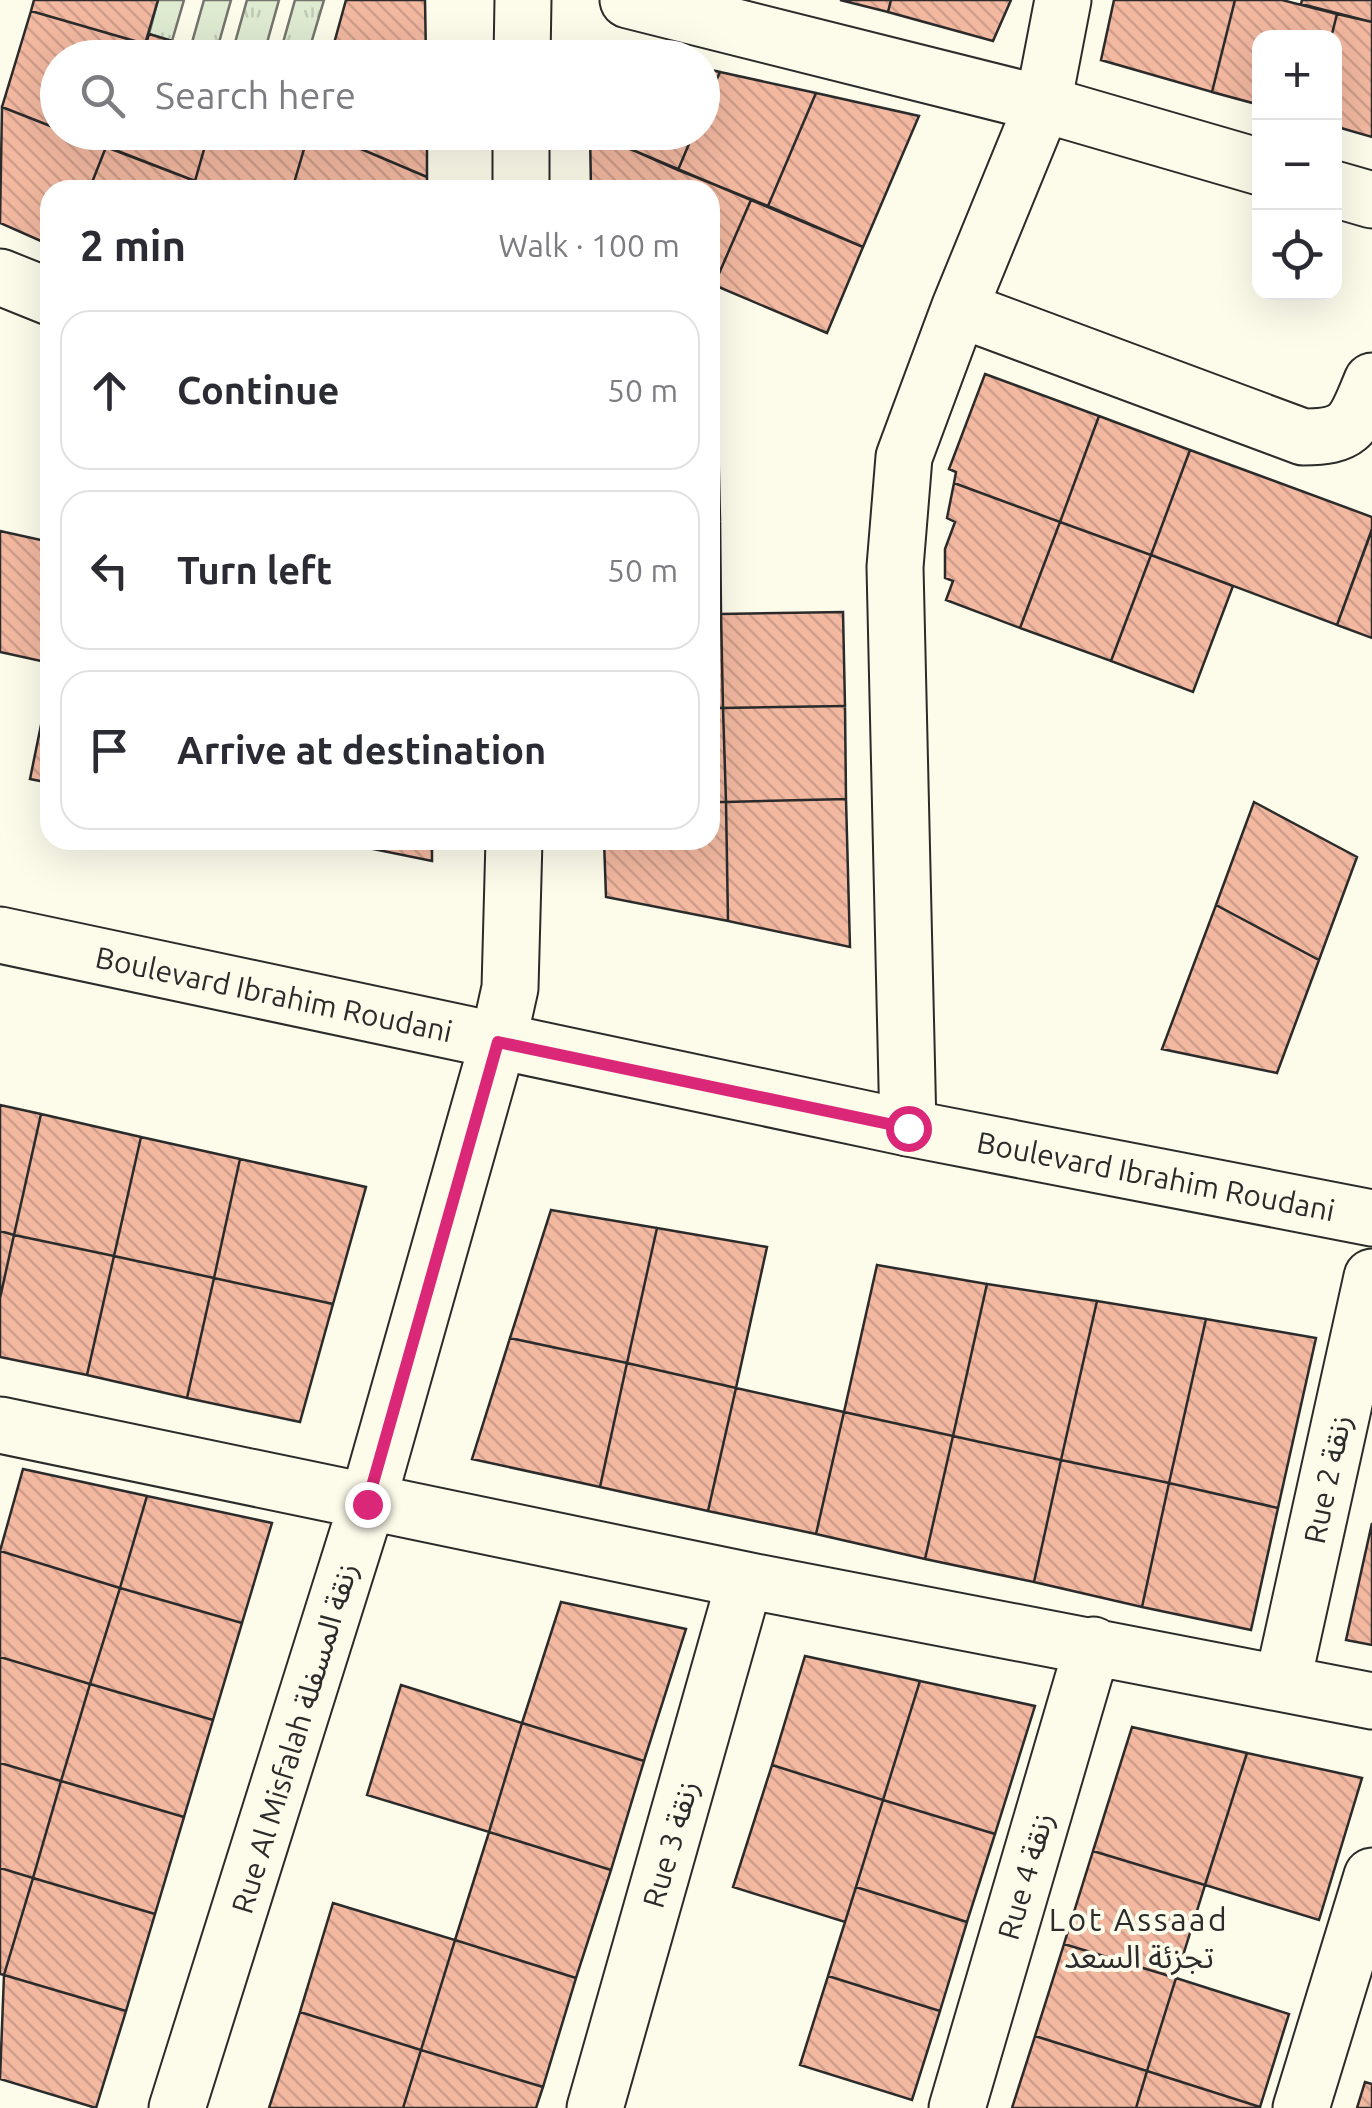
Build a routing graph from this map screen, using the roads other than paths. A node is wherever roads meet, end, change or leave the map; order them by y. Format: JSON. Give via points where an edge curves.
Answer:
{"nodes":[{"id":1,"x":523,"y":0,"type":"edge"},
{"id":2,"x":628,"y":0,"type":"edge"},
{"id":3,"x":1064,"y":0,"type":"edge"},
{"id":4,"x":522,"y":40,"type":"edge"},
{"id":5,"x":1044,"y":104,"type":"junction"},
{"id":6,"x":522,"y":150,"type":"edge"},
{"id":7,"x":1252,"y":165,"type":"edge"},
{"id":8,"x":521,"y":180,"type":"edge"},
{"id":9,"x":1342,"y":191,"type":"edge"},
{"id":10,"x":1372,"y":200,"type":"edge"},
{"id":11,"x":0,"y":278,"type":"edge"},
{"id":12,"x":40,"y":293,"type":"edge"},
{"id":13,"x":958,"y":309,"type":"junction"},
{"id":14,"x":1372,"y":381,"type":"edge"},
{"id":15,"x":514,"y":850,"type":"edge"},
{"id":16,"x":0,"y":936,"type":"edge"},
{"id":17,"x":498,"y":1042,"type":"junction"},
{"id":18,"x":908,"y":1128,"type":"junction"},
{"id":19,"x":1372,"y":1218,"type":"edge"},
{"id":20,"x":1372,"y":1277,"type":"edge"},
{"id":21,"x":0,"y":1424,"type":"edge"},
{"id":22,"x":367,"y":1504,"type":"junction"},
{"id":23,"x":745,"y":1580,"type":"junction"},
{"id":24,"x":1093,"y":1645,"type":"junction"},
{"id":25,"x":1282,"y":1680,"type":"junction"},
{"id":26,"x":1372,"y":1700,"type":"edge"},
{"id":27,"x":1372,"y":1876,"type":"edge"},
{"id":28,"x":177,"y":2108,"type":"edge"},
{"id":29,"x":595,"y":2108,"type":"edge"},
{"id":30,"x":957,"y":2108,"type":"edge"},
{"id":31,"x":1301,"y":2108,"type":"edge"}],
"edges":[{"from":1,"to":4,"type":"street"},
{"from":2,"to":5,"type":"street"},
{"from":3,"to":5,"type":"street"},
{"from":5,"to":7,"type":"street"},
{"from":5,"to":13,"type":"street"},
{"from":6,"to":8,"type":"street"},
{"from":9,"to":10,"type":"street"},
{"from":11,"to":12,"type":"street"},
{"from":13,"to":14,"type":"street","via":[[1303,437],[1333,437],[1350,429]]},
{"from":13,"to":18,"type":"street","via":[[904,457],[898,509]]},
{"from":15,"to":17,"type":"street","name":"Rue Al Misfalah زنقة المسفلة","via":[[510,988]]},
{"from":16,"to":17,"type":"street","name":"Boulevard Ibrahim Roudani"},
{"from":17,"to":18,"type":"street","name":"Boulevard Ibrahim Roudani"},
{"from":17,"to":22,"type":"street","name":"Rue Al Misfalah زنقة المسفلة"},
{"from":18,"to":19,"type":"street","name":"Boulevard Ibrahim Roudani"},
{"from":20,"to":25,"type":"street","name":"Rue 2 زنقة"},
{"from":21,"to":22,"type":"street"},
{"from":22,"to":23,"type":"street"},
{"from":22,"to":28,"type":"street","name":"Rue Al Misfalah زنقة المسفلة"},
{"from":23,"to":24,"type":"street"},
{"from":23,"to":29,"type":"street","name":"Rue 3 زنقة"},
{"from":24,"to":25,"type":"street"},
{"from":24,"to":30,"type":"street","name":"Rue 4 زنقة"},
{"from":25,"to":26,"type":"street"},
{"from":27,"to":31,"type":"street"}]}
